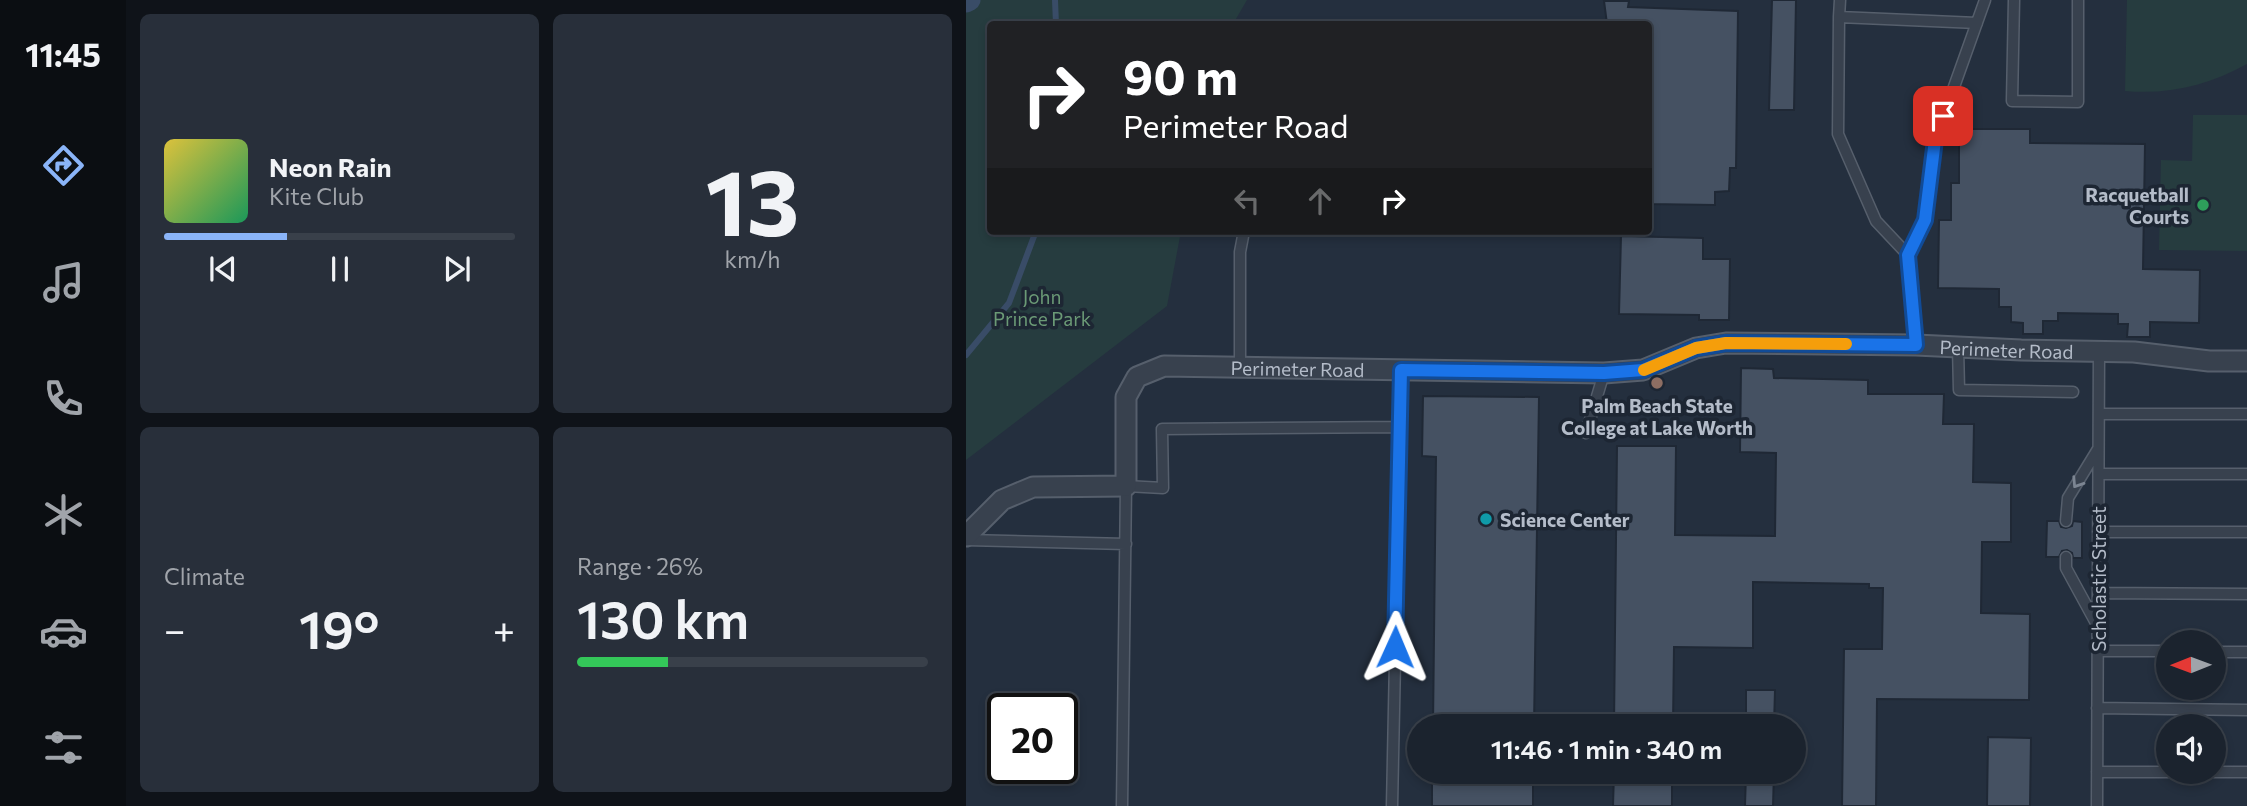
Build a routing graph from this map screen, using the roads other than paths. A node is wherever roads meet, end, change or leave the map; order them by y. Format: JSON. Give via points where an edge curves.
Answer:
{"nodes":[{"id":1,"x":1840,"y":0,"type":"edge"},
{"id":2,"x":1985,"y":0,"type":"edge"},
{"id":3,"x":2014,"y":0,"type":"edge"},
{"id":4,"x":2078,"y":0,"type":"edge"},
{"id":5,"x":1839,"y":17,"type":"junction"},
{"id":6,"x":1977,"y":23,"type":"junction"},
{"id":7,"x":1243,"y":235,"type":"edge"},
{"id":8,"x":1908,"y":255,"type":"junction"},
{"id":9,"x":1916,"y":345,"type":"junction"},
{"id":10,"x":1958,"y":347,"type":"junction"},
{"id":11,"x":2099,"y":352,"type":"junction"},
{"id":12,"x":2247,"y":360,"type":"edge"},
{"id":13,"x":1240,"y":366,"type":"junction"},
{"id":14,"x":1401,"y":370,"type":"junction"},
{"id":15,"x":1604,"y":373,"type":"junction"},
{"id":16,"x":2073,"y":392,"type":"dead end"},
{"id":17,"x":2099,"y":414,"type":"junction"},
{"id":18,"x":2247,"y":414,"type":"edge"},
{"id":19,"x":1400,"y":427,"type":"junction"},
{"id":20,"x":1586,"y":433,"type":"dead end"},
{"id":21,"x":2099,"y":449,"type":"junction"},
{"id":22,"x":2099,"y":474,"type":"junction"},
{"id":23,"x":2247,"y":474,"type":"edge"},
{"id":24,"x":1126,"y":486,"type":"junction"},
{"id":25,"x":2066,"y":521,"type":"dead end"},
{"id":26,"x":2098,"y":532,"type":"junction"},
{"id":27,"x":2247,"y":532,"type":"edge"},
{"id":28,"x":966,"y":538,"type":"edge"},
{"id":29,"x":1126,"y":544,"type":"junction"},
{"id":30,"x":2066,"y":558,"type":"dead end"},
{"id":31,"x":2098,"y":593,"type":"junction"},
{"id":32,"x":2247,"y":594,"type":"edge"},
{"id":33,"x":2098,"y":626,"type":"junction"},
{"id":34,"x":2098,"y":650,"type":"junction"},
{"id":35,"x":2156,"y":651,"type":"edge"},
{"id":36,"x":2226,"y":652,"type":"edge"},
{"id":37,"x":2247,"y":652,"type":"edge"},
{"id":38,"x":2097,"y":708,"type":"junction"},
{"id":39,"x":2247,"y":710,"type":"edge"},
{"id":40,"x":2097,"y":772,"type":"junction"},
{"id":41,"x":2156,"y":772,"type":"edge"},
{"id":42,"x":2226,"y":772,"type":"edge"},
{"id":43,"x":2247,"y":772,"type":"edge"},
{"id":44,"x":1122,"y":806,"type":"edge"},
{"id":45,"x":1392,"y":806,"type":"edge"},
{"id":46,"x":2096,"y":806,"type":"edge"}],
"edges":[{"from":1,"to":5,"type":"lane"},
{"from":2,"to":6,"type":"lane"},
{"from":3,"to":4,"type":"lane","via":[[2012,101],[2078,102]]},
{"from":5,"to":6,"type":"lane"},
{"from":5,"to":8,"type":"lane","via":[[1838,134],[1876,221]]},
{"from":6,"to":8,"type":"lane","via":[[1935,140],[1925,220]]},
{"from":7,"to":13,"type":"lane"},
{"from":8,"to":9,"type":"lane"},
{"from":9,"to":10,"type":"street","name":"Perimeter Road"},
{"from":9,"to":15,"type":"street","name":"Perimeter Road","via":[[1726,343],[1696,348],[1643,370]]},
{"from":10,"to":11,"type":"street","name":"Perimeter Road"},
{"from":10,"to":16,"type":"lane","via":[[1959,390]]},
{"from":11,"to":12,"type":"street","name":"Perimeter Road"},
{"from":11,"to":17,"type":"lane","name":"Scholastic Street"},
{"from":13,"to":14,"type":"street","name":"Perimeter Road"},
{"from":13,"to":24,"type":"street","name":"Perimeter Road","via":[[1164,366],[1137,377],[1126,397]]},
{"from":14,"to":15,"type":"street","name":"Perimeter Road"},
{"from":14,"to":19,"type":"lane"},
{"from":15,"to":20,"type":"lane"},
{"from":17,"to":18,"type":"lane"},
{"from":17,"to":21,"type":"lane","name":"Scholastic Street"},
{"from":19,"to":24,"type":"lane","via":[[1162,429],[1163,488]]},
{"from":19,"to":45,"type":"lane"},
{"from":21,"to":22,"type":"lane","name":"Scholastic Street"},
{"from":21,"to":25,"type":"lane","one_way":true,"via":[[2067,498]]},
{"from":22,"to":23,"type":"lane"},
{"from":22,"to":26,"type":"lane","name":"Scholastic Street"},
{"from":24,"to":28,"type":"street","via":[[1033,486],[1002,500]]},
{"from":24,"to":29,"type":"lane"},
{"from":26,"to":27,"type":"lane"},
{"from":26,"to":31,"type":"lane","name":"Scholastic Street"},
{"from":28,"to":29,"type":"lane"},
{"from":29,"to":44,"type":"lane"},
{"from":30,"to":33,"type":"lane","via":[[2066,568]]},
{"from":31,"to":32,"type":"lane"},
{"from":31,"to":33,"type":"lane","name":"Scholastic Street"},
{"from":33,"to":34,"type":"lane","name":"Scholastic Street"},
{"from":34,"to":35,"type":"lane"},
{"from":34,"to":38,"type":"lane","name":"Scholastic Street"},
{"from":36,"to":37,"type":"lane"},
{"from":38,"to":39,"type":"lane"},
{"from":38,"to":40,"type":"lane","name":"Scholastic Street"},
{"from":40,"to":41,"type":"lane"},
{"from":40,"to":46,"type":"lane","name":"Scholastic Street"},
{"from":42,"to":43,"type":"lane"}]}
